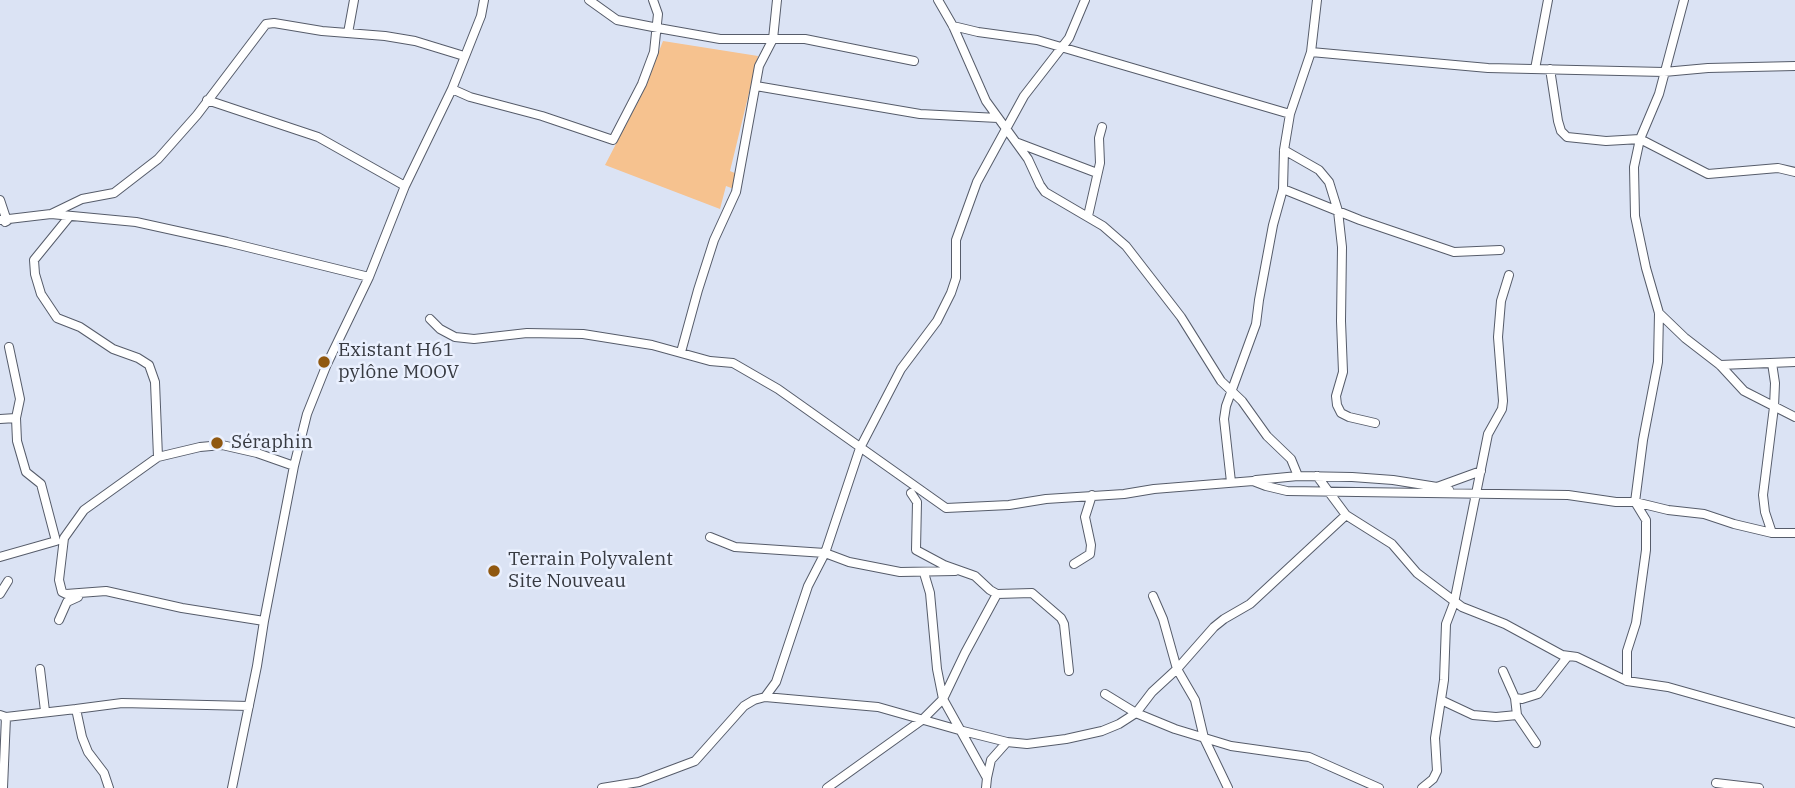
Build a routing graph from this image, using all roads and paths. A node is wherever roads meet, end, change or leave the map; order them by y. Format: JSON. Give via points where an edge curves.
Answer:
{"nodes":[{"id":1,"x":354,"y":0,"type":"edge"},
{"id":2,"x":484,"y":0,"type":"edge"},
{"id":3,"x":589,"y":0,"type":"edge"},
{"id":4,"x":653,"y":0,"type":"edge"},
{"id":5,"x":777,"y":0,"type":"edge"},
{"id":6,"x":938,"y":0,"type":"edge"},
{"id":7,"x":1084,"y":0,"type":"edge"},
{"id":8,"x":1317,"y":0,"type":"edge"},
{"id":9,"x":1548,"y":0,"type":"edge"},
{"id":10,"x":1684,"y":0,"type":"edge"},
{"id":11,"x":953,"y":26,"type":"junction"},
{"id":12,"x":658,"y":28,"type":"junction"},
{"id":13,"x":348,"y":33,"type":"junction"},
{"id":14,"x":773,"y":39,"type":"junction"},
{"id":15,"x":1062,"y":47,"type":"junction"},
{"id":16,"x":1311,"y":52,"type":"junction"},
{"id":17,"x":464,"y":57,"type":"junction"},
{"id":18,"x":914,"y":61,"type":"dead end"},
{"id":19,"x":1795,"y":66,"type":"edge"},
{"id":20,"x":1535,"y":69,"type":"junction"},
{"id":21,"x":1550,"y":69,"type":"junction"},
{"id":22,"x":1664,"y":72,"type":"junction"},
{"id":23,"x":756,"y":86,"type":"junction"},
{"id":24,"x":452,"y":89,"type":"junction"},
{"id":25,"x":207,"y":100,"type":"junction"},
{"id":26,"x":1290,"y":114,"type":"junction"},
{"id":27,"x":998,"y":118,"type":"junction"},
{"id":28,"x":1102,"y":127,"type":"dead end"},
{"id":29,"x":1006,"y":130,"type":"junction"},
{"id":30,"x":1640,"y":139,"type":"junction"},
{"id":31,"x":1016,"y":142,"type":"junction"},
{"id":32,"x":1284,"y":150,"type":"junction"},
{"id":33,"x":1795,"y":172,"type":"edge"},
{"id":34,"x":1097,"y":173,"type":"junction"},
{"id":35,"x":405,"y":186,"type":"junction"},
{"id":36,"x":1283,"y":189,"type":"junction"},
{"id":37,"x":0,"y":200,"type":"edge"},
{"id":38,"x":1338,"y":211,"type":"junction"},
{"id":39,"x":51,"y":214,"type":"junction"},
{"id":40,"x":1088,"y":216,"type":"junction"},
{"id":41,"x":69,"y":217,"type":"junction"},
{"id":42,"x":2,"y":222,"type":"edge"},
{"id":43,"x":1500,"y":250,"type":"dead end"},
{"id":44,"x":1509,"y":275,"type":"dead end"},
{"id":45,"x":369,"y":276,"type":"junction"},
{"id":46,"x":1659,"y":313,"type":"junction"},
{"id":47,"x":430,"y":319,"type":"dead end"},
{"id":48,"x":9,"y":347,"type":"dead end"},
{"id":49,"x":681,"y":352,"type":"junction"},
{"id":50,"x":1795,"y":362,"type":"edge"},
{"id":51,"x":1772,"y":363,"type":"junction"},
{"id":52,"x":1720,"y":365,"type":"junction"},
{"id":53,"x":1231,"y":391,"type":"junction"},
{"id":54,"x":1774,"y":407,"type":"junction"},
{"id":55,"x":1795,"y":417,"type":"edge"},
{"id":56,"x":16,"y":418,"type":"junction"},
{"id":57,"x":0,"y":419,"type":"edge"},
{"id":58,"x":1375,"y":423,"type":"dead end"},
{"id":59,"x":860,"y":448,"type":"junction"},
{"id":60,"x":158,"y":457,"type":"junction"},
{"id":61,"x":294,"y":466,"type":"junction"},
{"id":62,"x":1480,"y":471,"type":"junction"},
{"id":63,"x":1298,"y":476,"type":"junction"},
{"id":64,"x":1317,"y":476,"type":"junction"},
{"id":65,"x":1254,"y":481,"type":"junction"},
{"id":66,"x":1231,"y":482,"type":"junction"},
{"id":67,"x":1437,"y":486,"type":"junction"},
{"id":68,"x":1329,"y":492,"type":"junction"},
{"id":69,"x":1475,"y":492,"type":"junction"},
{"id":70,"x":911,"y":493,"type":"dead end"},
{"id":71,"x":1456,"y":493,"type":"junction"},
{"id":72,"x":1092,"y":495,"type":"junction"},
{"id":73,"x":1634,"y":502,"type":"junction"},
{"id":74,"x":1346,"y":515,"type":"junction"},
{"id":75,"x":1772,"y":533,"type":"junction"},
{"id":76,"x":1795,"y":533,"type":"edge"},
{"id":77,"x":710,"y":537,"type":"dead end"},
{"id":78,"x":60,"y":539,"type":"junction"},
{"id":79,"x":825,"y":553,"type":"junction"},
{"id":80,"x":0,"y":557,"type":"edge"},
{"id":81,"x":1074,"y":564,"type":"dead end"},
{"id":82,"x":961,"y":571,"type":"junction"},
{"id":83,"x":924,"y":573,"type":"junction"},
{"id":84,"x":8,"y":581,"type":"dead end"},
{"id":85,"x":0,"y":594,"type":"edge"},
{"id":86,"x":997,"y":594,"type":"junction"},
{"id":87,"x":1153,"y":596,"type":"dead end"},
{"id":88,"x":68,"y":599,"type":"junction"},
{"id":89,"x":1454,"y":603,"type":"junction"},
{"id":90,"x":59,"y":620,"type":"dead end"},
{"id":91,"x":264,"y":621,"type":"junction"},
{"id":92,"x":1569,"y":656,"type":"junction"},
{"id":93,"x":40,"y":669,"type":"dead end"},
{"id":94,"x":1177,"y":669,"type":"junction"},
{"id":95,"x":1069,"y":671,"type":"dead end"},
{"id":96,"x":1503,"y":671,"type":"dead end"},
{"id":97,"x":1627,"y":681,"type":"junction"},
{"id":98,"x":1105,"y":694,"type":"dead end"},
{"id":99,"x":765,"y":697,"type":"junction"},
{"id":100,"x":1515,"y":698,"type":"junction"},
{"id":101,"x":943,"y":699,"type":"junction"},
{"id":102,"x":1441,"y":700,"type":"junction"},
{"id":103,"x":249,"y":706,"type":"junction"},
{"id":104,"x":76,"y":709,"type":"junction"},
{"id":105,"x":46,"y":711,"type":"junction"},
{"id":106,"x":1136,"y":713,"type":"junction"},
{"id":107,"x":1517,"y":715,"type":"junction"},
{"id":108,"x":3,"y":716,"type":"edge"},
{"id":109,"x":922,"y":720,"type":"junction"},
{"id":110,"x":1795,"y":723,"type":"edge"},
{"id":111,"x":959,"y":730,"type":"junction"},
{"id":112,"x":1204,"y":738,"type":"junction"},
{"id":113,"x":1007,"y":742,"type":"junction"},
{"id":114,"x":1536,"y":743,"type":"dead end"},
{"id":115,"x":987,"y":778,"type":"junction"},
{"id":116,"x":1716,"y":783,"type":"dead end"},
{"id":117,"x":3,"y":788,"type":"edge"},
{"id":118,"x":109,"y":788,"type":"edge"},
{"id":119,"x":232,"y":788,"type":"edge"},
{"id":120,"x":602,"y":788,"type":"edge"},
{"id":121,"x":827,"y":788,"type":"edge"},
{"id":122,"x":986,"y":788,"type":"edge"},
{"id":123,"x":1228,"y":788,"type":"edge"},
{"id":124,"x":1379,"y":788,"type":"edge"},
{"id":125,"x":1423,"y":788,"type":"edge"},
{"id":126,"x":1759,"y":788,"type":"edge"}],
"edges":[{"from":1,"to":13,"type":"street"},
{"from":2,"to":17,"type":"street"},
{"from":3,"to":12,"type":"street","via":[[617,20]]},
{"from":4,"to":12,"type":"street"},
{"from":5,"to":14,"type":"street"},
{"from":6,"to":11,"type":"street"},
{"from":7,"to":15,"type":"street"},
{"from":8,"to":16,"type":"street"},
{"from":9,"to":20,"type":"street"},
{"from":10,"to":22,"type":"street"},
{"from":11,"to":15,"type":"street"},
{"from":11,"to":27,"type":"street"},
{"from":12,"to":14,"type":"street","via":[[720,39]]},
{"from":12,"to":24,"type":"street","via":[[642,84],[613,140]]},
{"from":13,"to":17,"type":"street","via":[[397,38]]},
{"from":13,"to":25,"type":"street","via":[[266,24]]},
{"from":14,"to":18,"type":"street","via":[[805,39]]},
{"from":14,"to":23,"type":"street","via":[[759,66]]},
{"from":15,"to":26,"type":"street"},
{"from":15,"to":29,"type":"street","via":[[1024,96]]},
{"from":16,"to":20,"type":"street"},
{"from":16,"to":26,"type":"street"},
{"from":17,"to":24,"type":"street"},
{"from":19,"to":22,"type":"street"},
{"from":20,"to":21,"type":"street"},
{"from":21,"to":22,"type":"street"},
{"from":21,"to":30,"type":"street","via":[[1558,121],[1567,137]]},
{"from":22,"to":30,"type":"street"},
{"from":23,"to":27,"type":"street","via":[[919,114]]},
{"from":23,"to":49,"type":"street","via":[[736,192],[714,240]]},
{"from":24,"to":35,"type":"street"},
{"from":25,"to":35,"type":"street","via":[[318,136]]},
{"from":25,"to":39,"type":"street","via":[[169,149],[122,187]]},
{"from":26,"to":32,"type":"street"},
{"from":27,"to":29,"type":"street"},
{"from":28,"to":34,"type":"street"},
{"from":29,"to":31,"type":"street"},
{"from":29,"to":59,"type":"street","via":[[977,182],[956,240],[956,278],[951,293],[937,321],[901,369]]},
{"from":30,"to":33,"type":"street","via":[[1708,174],[1778,168]]},
{"from":30,"to":46,"type":"street","via":[[1634,167],[1635,216]]},
{"from":31,"to":34,"type":"street"},
{"from":31,"to":40,"type":"street","via":[[1045,192]]},
{"from":32,"to":36,"type":"street"},
{"from":32,"to":38,"type":"street","via":[[1319,170],[1329,182]]},
{"from":34,"to":40,"type":"street"},
{"from":35,"to":45,"type":"street"},
{"from":36,"to":38,"type":"street"},
{"from":36,"to":53,"type":"street","via":[[1256,324]]},
{"from":37,"to":42,"type":"street"},
{"from":38,"to":43,"type":"street","via":[[1454,252]]},
{"from":38,"to":58,"type":"street","via":[[1343,372],[1337,405],[1341,413]]},
{"from":39,"to":41,"type":"street"},
{"from":39,"to":42,"type":"street"},
{"from":40,"to":53,"type":"street","via":[[1126,246]]},
{"from":41,"to":45,"type":"street","via":[[145,224]]},
{"from":41,"to":60,"type":"street","via":[[34,260],[41,294],[57,318],[149,365],[155,382]]},
{"from":44,"to":62,"type":"street","via":[[1498,329],[1502,410],[1488,434]]},
{"from":45,"to":61,"type":"street","via":[[307,414]]},
{"from":46,"to":52,"type":"street"},
{"from":46,"to":73,"type":"street","via":[[1658,362]]},
{"from":47,"to":49,"type":"street","via":[[454,337],[583,334]]},
{"from":48,"to":56,"type":"street","via":[[20,399]]},
{"from":49,"to":59,"type":"street","via":[[733,363]]},
{"from":50,"to":51,"type":"street"},
{"from":51,"to":52,"type":"street"},
{"from":51,"to":54,"type":"street"},
{"from":52,"to":54,"type":"street","via":[[1744,391]]},
{"from":53,"to":63,"type":"street","via":[[1294,464]]},
{"from":53,"to":66,"type":"street","via":[[1224,419]]},
{"from":54,"to":55,"type":"street"},
{"from":54,"to":75,"type":"street","via":[[1763,495]]},
{"from":56,"to":57,"type":"street"},
{"from":56,"to":78,"type":"street","via":[[25,468],[41,484]]},
{"from":59,"to":72,"type":"street","via":[[946,508]]},
{"from":59,"to":79,"type":"street"},
{"from":60,"to":61,"type":"street","via":[[222,445]]},
{"from":60,"to":78,"type":"street","via":[[84,510]]},
{"from":61,"to":91,"type":"street"},
{"from":62,"to":67,"type":"street"},
{"from":62,"to":69,"type":"street"},
{"from":63,"to":64,"type":"street"},
{"from":63,"to":65,"type":"street"},
{"from":64,"to":67,"type":"street"},
{"from":64,"to":68,"type":"street"},
{"from":65,"to":66,"type":"street"},
{"from":65,"to":68,"type":"street","via":[[1279,490]]},
{"from":66,"to":72,"type":"street"},
{"from":67,"to":71,"type":"street"},
{"from":68,"to":71,"type":"street"},
{"from":68,"to":74,"type":"street"},
{"from":69,"to":71,"type":"street"},
{"from":69,"to":73,"type":"street","via":[[1548,493]]},
{"from":69,"to":89,"type":"street"},
{"from":70,"to":82,"type":"street","via":[[917,502],[916,550]]},
{"from":72,"to":81,"type":"street","via":[[1085,517],[1090,554]]},
{"from":73,"to":75,"type":"street","via":[[1704,514]]},
{"from":73,"to":97,"type":"street","via":[[1646,520],[1646,550],[1636,623],[1627,652]]},
{"from":74,"to":89,"type":"street","via":[[1392,544],[1417,573]]},
{"from":74,"to":94,"type":"street","via":[[1250,604],[1214,627]]},
{"from":75,"to":76,"type":"street"},
{"from":77,"to":79,"type":"street","via":[[735,547]]},
{"from":78,"to":80,"type":"street"},
{"from":78,"to":88,"type":"street","via":[[59,580]]},
{"from":79,"to":83,"type":"street","via":[[882,569]]},
{"from":79,"to":99,"type":"street","via":[[808,586],[776,682]]},
{"from":82,"to":83,"type":"street"},
{"from":82,"to":86,"type":"street"},
{"from":83,"to":101,"type":"street"},
{"from":84,"to":85,"type":"street"},
{"from":86,"to":95,"type":"street","via":[[1032,593],[1061,618]]},
{"from":86,"to":101,"type":"street"},
{"from":87,"to":94,"type":"street"},
{"from":88,"to":90,"type":"street"},
{"from":88,"to":91,"type":"street","via":[[106,591]]},
{"from":89,"to":92,"type":"street"},
{"from":89,"to":102,"type":"street","via":[[1444,637]]},
{"from":91,"to":103,"type":"street"},
{"from":92,"to":97,"type":"street"},
{"from":92,"to":100,"type":"street","via":[[1538,694]]},
{"from":93,"to":105,"type":"street"},
{"from":94,"to":106,"type":"street"},
{"from":94,"to":112,"type":"street","via":[[1195,700]]},
{"from":96,"to":100,"type":"street"},
{"from":97,"to":110,"type":"street","via":[[1668,687]]},
{"from":98,"to":106,"type":"street"},
{"from":99,"to":109,"type":"street","via":[[878,707]]},
{"from":99,"to":120,"type":"street","via":[[744,706],[695,761],[639,782]]},
{"from":100,"to":107,"type":"street"},
{"from":101,"to":109,"type":"street"},
{"from":101,"to":111,"type":"street"},
{"from":102,"to":107,"type":"street","via":[[1474,715]]},
{"from":102,"to":125,"type":"street","via":[[1435,738],[1437,771]]},
{"from":103,"to":104,"type":"street","via":[[122,703]]},
{"from":103,"to":119,"type":"street"},
{"from":104,"to":105,"type":"street"},
{"from":104,"to":118,"type":"street","via":[[82,737]]},
{"from":105,"to":108,"type":"street"},
{"from":106,"to":112,"type":"street"},
{"from":106,"to":113,"type":"street","via":[[1110,728],[1066,739]]},
{"from":107,"to":114,"type":"street"},
{"from":108,"to":117,"type":"street"},
{"from":109,"to":111,"type":"street"},
{"from":109,"to":121,"type":"street"},
{"from":111,"to":113,"type":"street"},
{"from":111,"to":115,"type":"street"},
{"from":112,"to":123,"type":"street"},
{"from":112,"to":124,"type":"street","via":[[1309,757]]},
{"from":113,"to":115,"type":"street","via":[[992,760]]},
{"from":115,"to":122,"type":"street"},
{"from":116,"to":126,"type":"street"}]}
